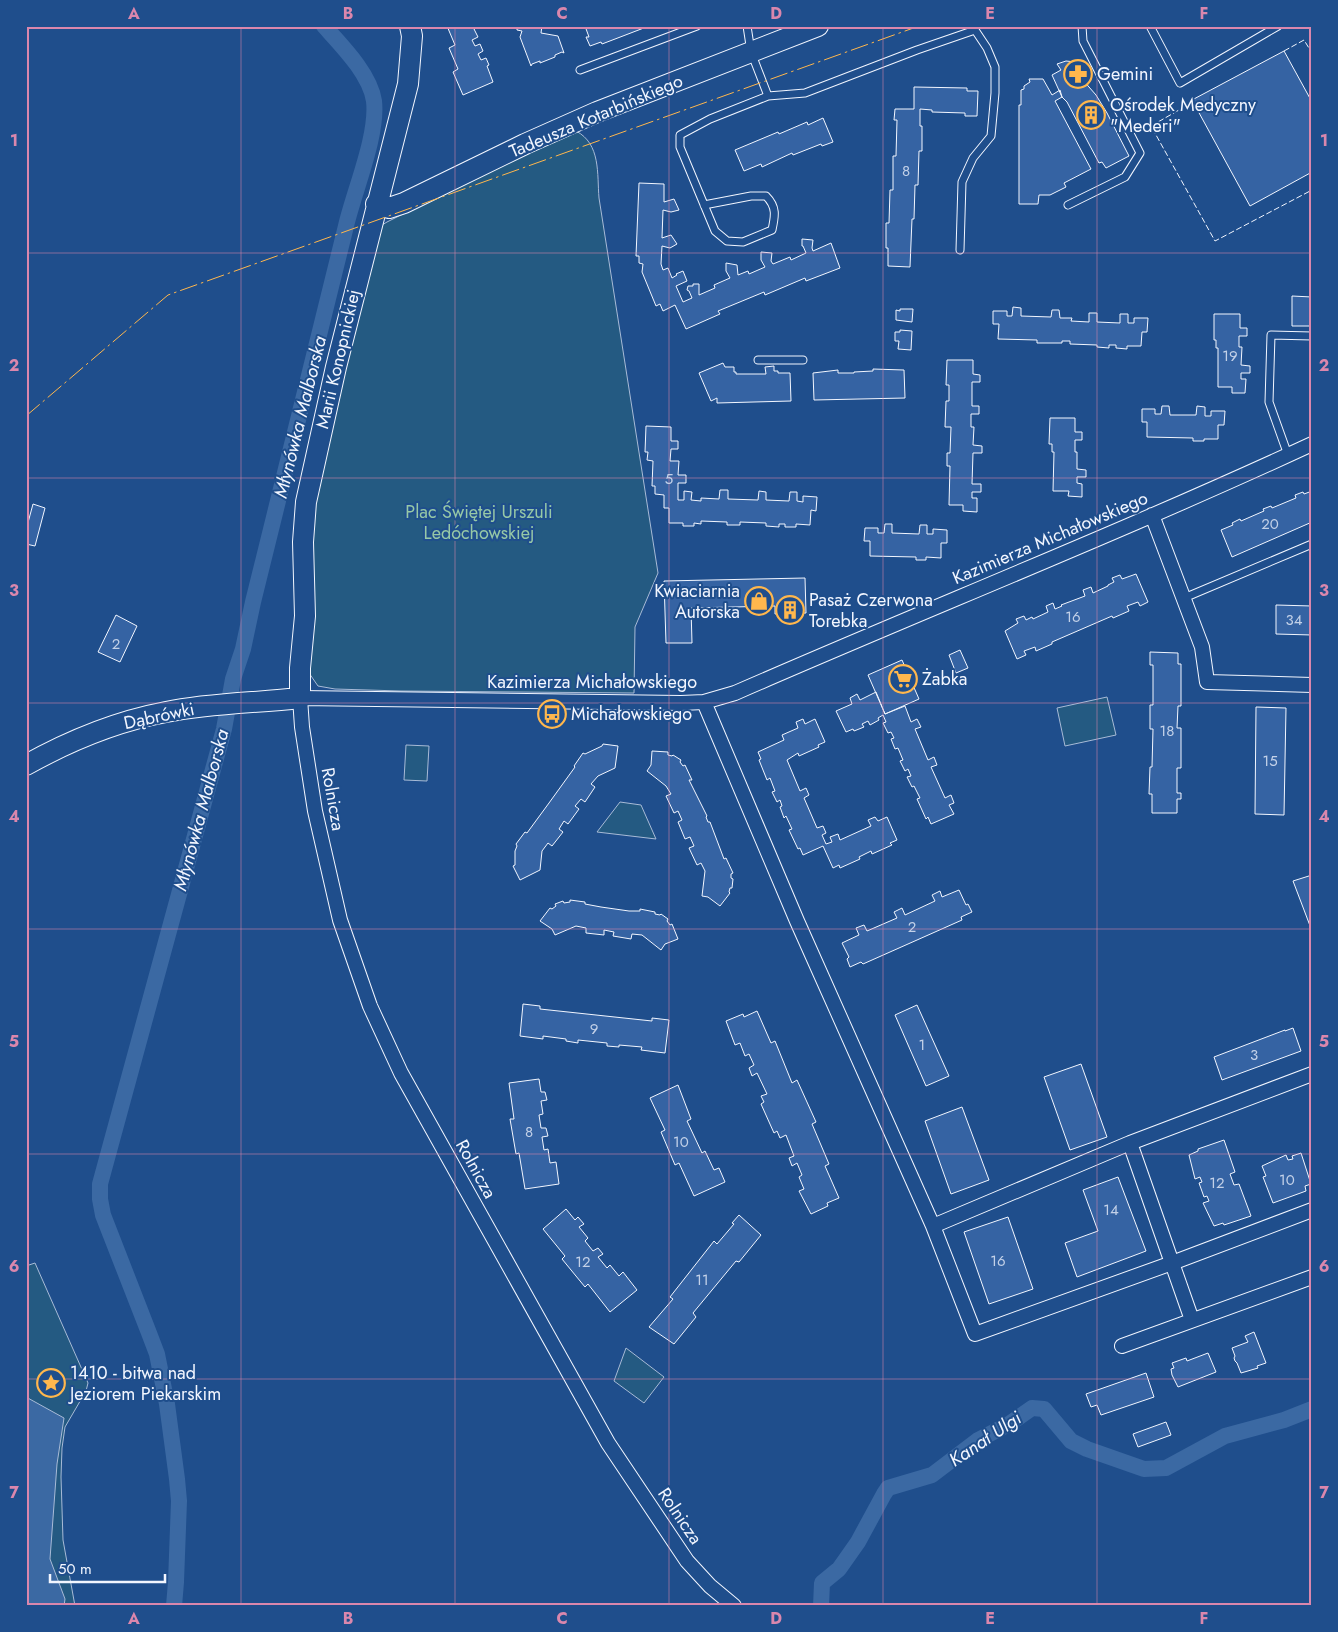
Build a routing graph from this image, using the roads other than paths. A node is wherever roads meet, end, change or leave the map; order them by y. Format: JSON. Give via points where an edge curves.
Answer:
{"nodes":[{"id":1,"x":410,"y":26,"type":"edge"},
{"id":2,"x":697,"y":26,"type":"edge"},
{"id":3,"x":747,"y":26,"type":"edge"},
{"id":4,"x":818,"y":26,"type":"edge"},
{"id":5,"x":1082,"y":26,"type":"edge"},
{"id":6,"x":1150,"y":26,"type":"edge"},
{"id":7,"x":1278,"y":26,"type":"edge"},
{"id":8,"x":751,"y":52,"type":"junction"},
{"id":9,"x":580,"y":70,"type":"dead end"},
{"id":10,"x":768,"y":96,"type":"junction"},
{"id":11,"x":376,"y":204,"type":"junction"},
{"id":12,"x":704,"y":205,"type":"junction"},
{"id":13,"x":1068,"y":205,"type":"dead end"},
{"id":14,"x":960,"y":250,"type":"dead end"},
{"id":15,"x":1312,"y":336,"type":"edge"},
{"id":16,"x":758,"y":360,"type":"dead end"},
{"id":17,"x":803,"y":360,"type":"dead end"},
{"id":18,"x":1312,"y":444,"type":"edge"},
{"id":19,"x":1288,"y":455,"type":"junction"},
{"id":20,"x":1152,"y":515,"type":"junction"},
{"id":21,"x":1312,"y":544,"type":"edge"},
{"id":22,"x":1184,"y":598,"type":"junction"},
{"id":23,"x":1312,"y":685,"type":"edge"},
{"id":24,"x":300,"y":698,"type":"junction"},
{"id":25,"x":704,"y":702,"type":"junction"},
{"id":26,"x":26,"y":765,"type":"edge"},
{"id":27,"x":1312,"y":1074,"type":"edge"},
{"id":28,"x":1130,"y":1143,"type":"junction"},
{"id":29,"x":1312,"y":1210,"type":"edge"},
{"id":30,"x":933,"y":1226,"type":"junction"},
{"id":31,"x":1172,"y":1263,"type":"junction"},
{"id":32,"x":1312,"y":1277,"type":"edge"},
{"id":33,"x":1192,"y":1320,"type":"junction"},
{"id":34,"x":1122,"y":1346,"type":"dead end"},
{"id":35,"x":734,"y":1606,"type":"edge"}],
"edges":[{"from":1,"to":11,"type":"street","name":"Marii Konopnickiej","via":[[408,84]]},
{"from":2,"to":9,"type":"lane"},
{"from":3,"to":8,"type":"lane"},
{"from":4,"to":8,"type":"street","name":"Tadeusza Kotarbińskiego"},
{"from":5,"to":13,"type":"lane","via":[[1083,41],[1140,153],[1125,178]]},
{"from":6,"to":7,"type":"lane","via":[[1180,83]]},
{"from":8,"to":10,"type":"lane"},
{"from":8,"to":11,"type":"street","name":"Tadeusza Kotarbińskiego","via":[[588,116],[404,203],[389,208]]},
{"from":10,"to":12,"type":"lane","via":[[680,135],[680,147]]},
{"from":10,"to":14,"type":"lane","via":[[805,94],[974,30],[995,67],[995,93],[991,136],[973,158],[962,182]]},
{"from":11,"to":24,"type":"street","name":"Marii Konopnickiej","via":[[306,502]]},
{"from":12,"to":12,"type":"lane","via":[[715,231],[727,241],[743,242],[772,230],[776,213],[766,196]]},
{"from":15,"to":19,"type":"lane","via":[[1270,335],[1269,402]]},
{"from":16,"to":17,"type":"lane"},
{"from":18,"to":19,"type":"street","name":"Kazimierza Michałowskiego"},
{"from":19,"to":20,"type":"street","name":"Kazimierza Michałowskiego"},
{"from":20,"to":22,"type":"street"},
{"from":20,"to":25,"type":"street","name":"Kazimierza Michałowskiego","via":[[735,693]]},
{"from":21,"to":22,"type":"lane"},
{"from":22,"to":23,"type":"street","via":[[1202,648],[1207,682]]},
{"from":24,"to":25,"type":"street","name":"Kazimierza Michałowskiego"},
{"from":24,"to":26,"type":"street","name":"Dąbrówki","via":[[166,712],[118,725]]},
{"from":24,"to":35,"type":"street","name":"Rolnicza","via":[[314,811],[340,920],[370,1006],[400,1072],[608,1443],[688,1561]]},
{"from":25,"to":30,"type":"street"},
{"from":27,"to":28,"type":"street"},
{"from":28,"to":30,"type":"street"},
{"from":28,"to":31,"type":"street"},
{"from":29,"to":31,"type":"street"},
{"from":30,"to":31,"type":"street","via":[[975,1334]]},
{"from":31,"to":33,"type":"street"},
{"from":32,"to":33,"type":"street"},
{"from":33,"to":34,"type":"street"}]}
